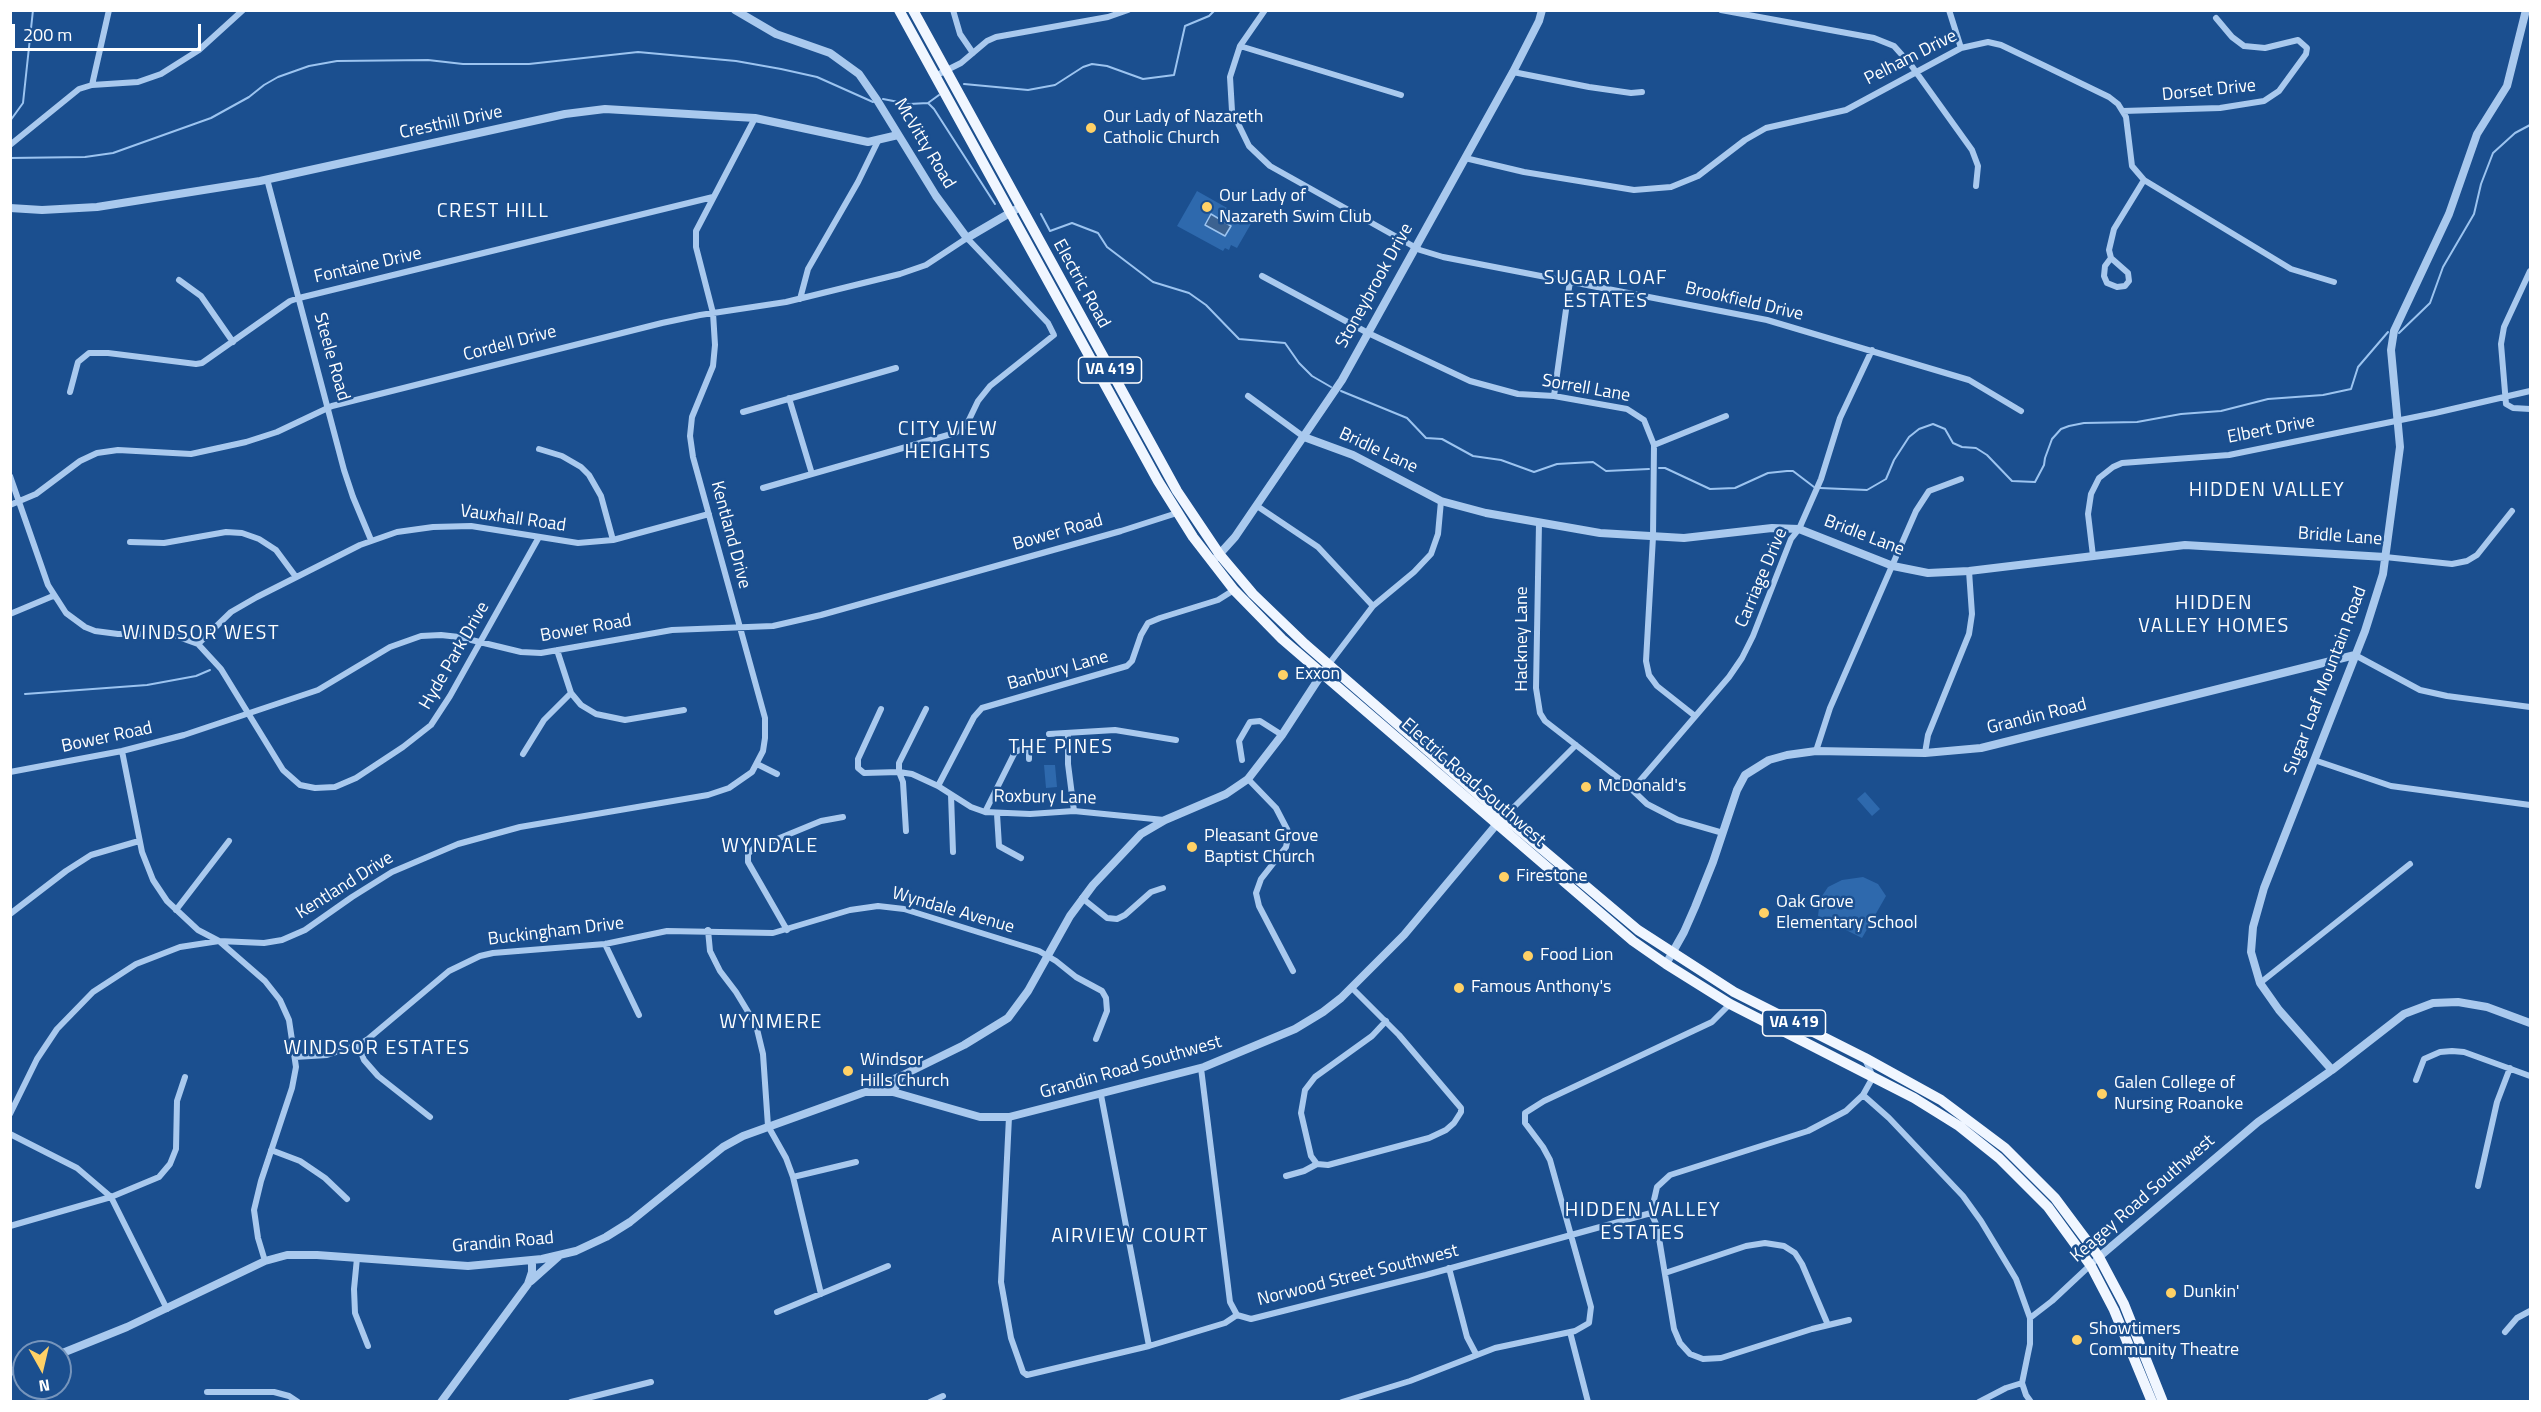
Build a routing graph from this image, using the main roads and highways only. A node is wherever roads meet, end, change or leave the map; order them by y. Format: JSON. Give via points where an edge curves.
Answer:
{"nodes":[{"id":1,"x":899,"y":10,"type":"edge"},
{"id":2,"x":913,"y":10,"type":"edge"},
{"id":3,"x":940,"y":73,"type":"junction"},
{"id":4,"x":1015,"y":210,"type":"junction"},
{"id":5,"x":1215,"y":558,"type":"junction"},
{"id":6,"x":1326,"y":668,"type":"junction"},
{"id":7,"x":1360,"y":691,"type":"joint"},
{"id":8,"x":1500,"y":821,"type":"junction"},
{"id":9,"x":2152,"y":1401,"type":"edge"},
{"id":10,"x":2163,"y":1401,"type":"edge"}],
"edges":[{"from":1,"to":3,"type":"main road","name":"Electric Road","number":"VA 419"},
{"from":2,"to":3,"type":"main road","name":"Electric Road","number":"VA 419"},
{"from":3,"to":4,"type":"main road","name":"Electric Road","number":"VA 419"},
{"from":4,"to":5,"type":"main road","name":"Electric Road","number":"VA 419"},
{"from":4,"to":5,"type":"main road","name":"Electric Road","number":"VA 419","via":[[1177,513]]},
{"from":5,"to":6,"type":"main road","name":"Electric Road","number":"VA 419"},
{"from":5,"to":6,"type":"main road","name":"Electric Road","number":"VA 419","via":[[1234,590],[1282,639]]},
{"from":6,"to":7,"type":"main road","name":"Electric Road","number":"VA 419"},
{"from":6,"to":8,"type":"main road","name":"Electric Road Southwest","number":"VA 419"},
{"from":7,"to":8,"type":"main road","name":"Electric Road Southwest","number":"VA 419"},
{"from":8,"to":9,"type":"main road","name":"Electric Road Southwest","number":"VA 419","via":[[1599,914],[1666,964],[1730,1004],[1941,1114],[1999,1158],[2048,1207],[2091,1266]]},
{"from":8,"to":10,"type":"main road","name":"Electric Road Southwest","number":"VA 419","via":[[1673,954],[1734,992],[1941,1100],[2005,1148],[2055,1198],[2099,1257],[2124,1304]]}]}
